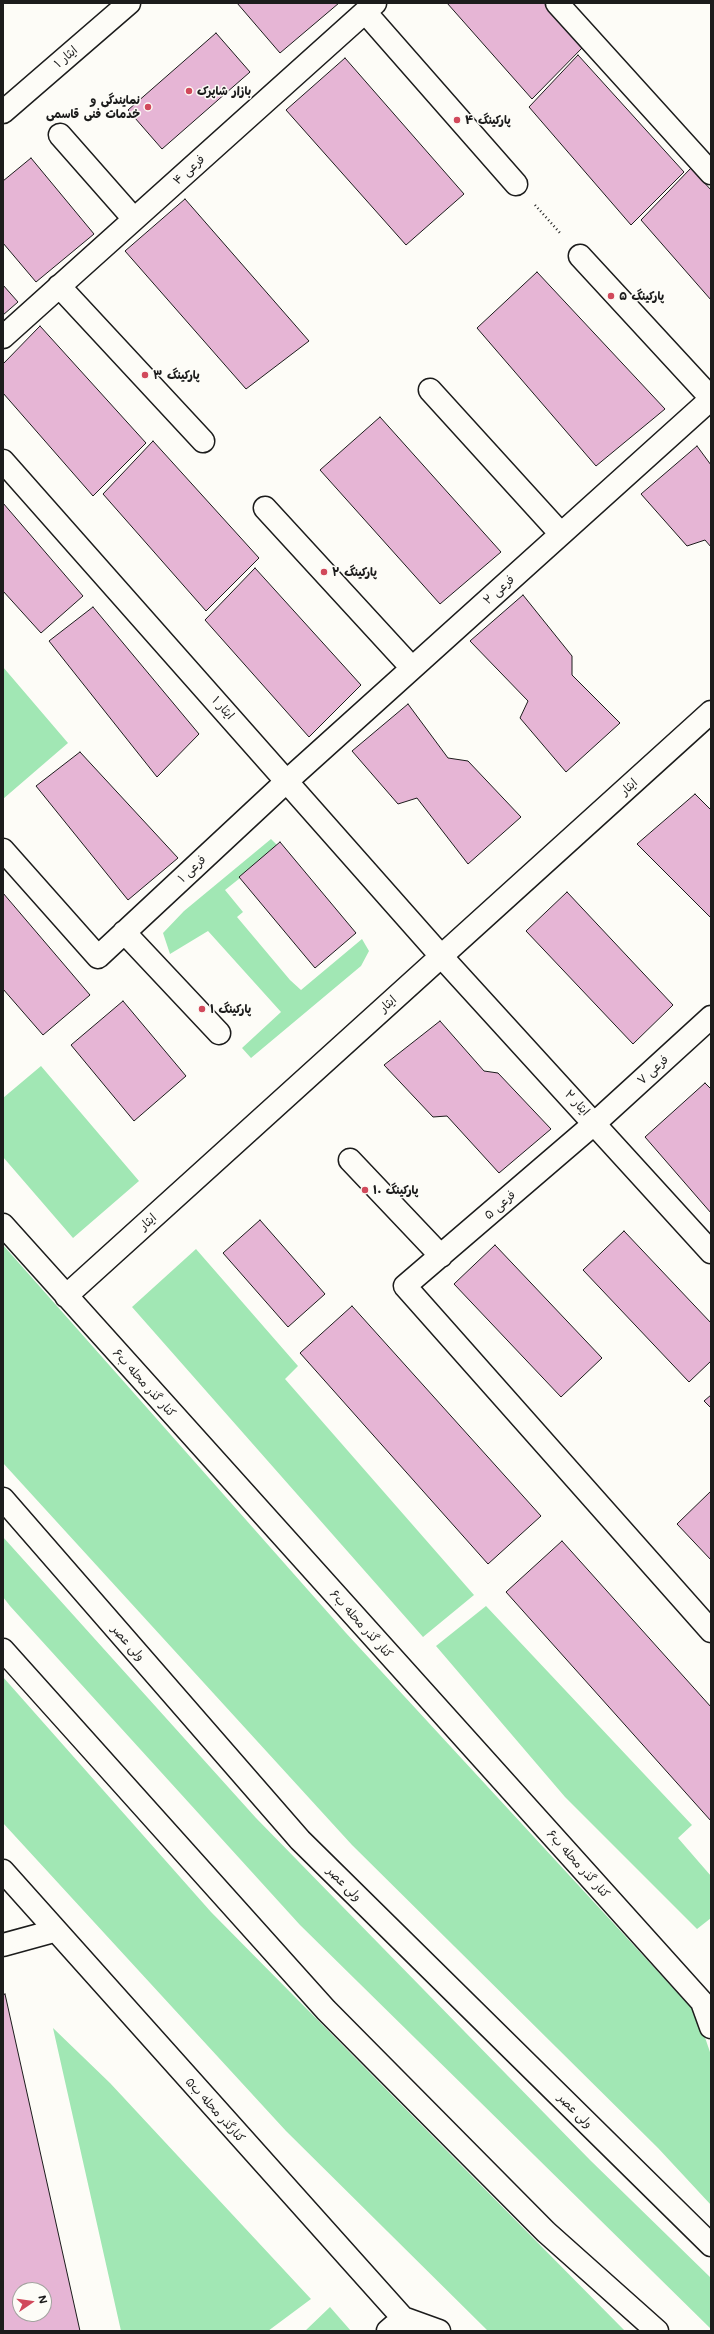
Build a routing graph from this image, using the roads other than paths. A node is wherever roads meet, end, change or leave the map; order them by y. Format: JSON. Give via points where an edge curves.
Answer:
{"nodes":[{"id":1,"x":129,"y":3,"type":"edge"},
{"id":2,"x":557,"y":3,"type":"edge"},
{"id":3,"x":370,"y":7,"type":"edge"},
{"id":4,"x":6,"y":101,"type":"edge"},
{"id":5,"x":60,"y":135,"type":"dead end"},
{"id":6,"x":711,"y":173,"type":"edge"},
{"id":7,"x":516,"y":184,"type":"road end"},
{"id":8,"x":134,"y":219,"type":"junction"},
{"id":9,"x":580,"y":256,"type":"road end"},
{"id":10,"x":59,"y":286,"type":"junction"},
{"id":11,"x":3,"y":337,"type":"edge"},
{"id":12,"x":430,"y":390,"type":"dead end"},
{"id":13,"x":711,"y":399,"type":"edge"},
{"id":14,"x":203,"y":441,"type":"dead end"},
{"id":15,"x":3,"y":461,"type":"edge"},
{"id":16,"x":265,"y":508,"type":"dead end"},
{"id":17,"x":561,"y":534,"type":"junction"},
{"id":18,"x":412,"y":668,"type":"junction"},
{"id":19,"x":711,"y":712,"type":"edge"},
{"id":20,"x":287,"y":781,"type":"junction"},
{"id":21,"x":3,"y":850,"type":"edge"},
{"id":22,"x":124,"y":932,"type":"junction"},
{"id":23,"x":441,"y":956,"type":"junction"},
{"id":24,"x":711,"y":1017,"type":"edge"},
{"id":25,"x":219,"y":1033,"type":"dead end"},
{"id":26,"x":595,"y":1123,"type":"junction"},
{"id":27,"x":350,"y":1160,"type":"dead end"},
{"id":28,"x":3,"y":1225,"type":"edge"},
{"id":29,"x":711,"y":1252,"type":"edge"},
{"id":30,"x":441,"y":1256,"type":"junction"},
{"id":31,"x":66,"y":1296,"type":"junction"},
{"id":32,"x":3,"y":1499,"type":"edge"},
{"id":33,"x":711,"y":1631,"type":"edge"},
{"id":34,"x":3,"y":1650,"type":"edge"},
{"id":35,"x":3,"y":1871,"type":"edge"},
{"id":36,"x":54,"y":1931,"type":"junction"},
{"id":37,"x":3,"y":1945,"type":"edge"},
{"id":38,"x":711,"y":2027,"type":"edge"},
{"id":39,"x":711,"y":2245,"type":"edge"},
{"id":40,"x":395,"y":2324,"type":"edge"},
{"id":41,"x":439,"y":2331,"type":"edge"},
{"id":42,"x":657,"y":2331,"type":"edge"}],
"edges":[{"from":1,"to":4,"type":"street","name":"ایثار ۱"},
{"from":2,"to":6,"type":"street"},
{"from":3,"to":7,"type":"street"},
{"from":3,"to":8,"type":"street","name":"فرعی ۴"},
{"from":5,"to":8,"type":"street"},
{"from":8,"to":10,"type":"street","name":"فرعی ۴"},
{"from":9,"to":13,"type":"street"},
{"from":10,"to":11,"type":"street","name":"فرعی ۴"},
{"from":10,"to":14,"type":"street"},
{"from":12,"to":17,"type":"street"},
{"from":13,"to":17,"type":"street","name":"فرعی ۲"},
{"from":15,"to":20,"type":"street","name":"ایثار ۱"},
{"from":16,"to":18,"type":"street"},
{"from":17,"to":18,"type":"street","name":"فرعی ۲"},
{"from":18,"to":20,"type":"street","name":"فرعی ۲"},
{"from":19,"to":23,"type":"street","name":"ایثار"},
{"from":20,"to":22,"type":"street","name":"فرعی ۱"},
{"from":20,"to":23,"type":"street","name":"ایثار ۱"},
{"from":21,"to":22,"type":"street","name":"فرعی ۱","via":[[98,957]]},
{"from":22,"to":25,"type":"street"},
{"from":23,"to":26,"type":"street","name":"ایثار ۲"},
{"from":23,"to":31,"type":"street","name":"ایثار"},
{"from":24,"to":26,"type":"street","name":"فرعی ۷"},
{"from":26,"to":29,"type":"street","name":"ایثار ۲"},
{"from":26,"to":30,"type":"street","name":"فرعی ۵"},
{"from":27,"to":30,"type":"street"},
{"from":28,"to":31,"type":"street","name":"کنار گذر محله ب۶"},
{"from":30,"to":33,"type":"street","name":"فرعی ۵","via":[[405,1286]]},
{"from":31,"to":38,"type":"street","name":"کنار گذر محله ب۶","via":[[702,2002]]},
{"from":32,"to":39,"type":"street","name":"ولی عصر","via":[[300,1840]]},
{"from":34,"to":42,"type":"street","via":[[326,2010],[546,2232]]},
{"from":35,"to":36,"type":"street","name":"کنارگذر محله ب۵"},
{"from":36,"to":37,"type":"street"},
{"from":36,"to":40,"type":"street","name":"کنارگذر محله ب۵"},
{"from":40,"to":41,"type":"street","name":"کنارگذر محله ب۵"}]}
